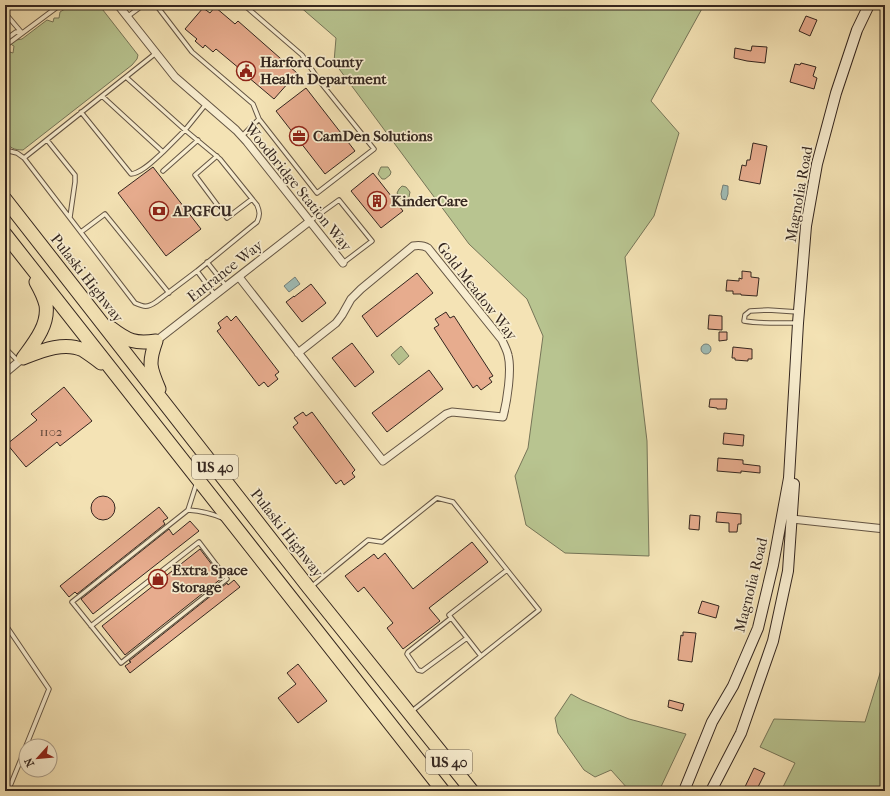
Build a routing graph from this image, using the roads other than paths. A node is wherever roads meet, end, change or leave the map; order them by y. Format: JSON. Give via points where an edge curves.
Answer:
{"nodes":[{"id":1,"x":54,"y":5,"type":"edge"},
{"id":2,"x":60,"y":5,"type":"edge"},
{"id":3,"x":118,"y":5,"type":"edge"},
{"id":4,"x":143,"y":5,"type":"edge"},
{"id":5,"x":156,"y":5,"type":"edge"},
{"id":6,"x":244,"y":5,"type":"edge"},
{"id":7,"x":869,"y":5,"type":"edge"},
{"id":8,"x":53,"y":10,"type":"junction"},
{"id":9,"x":5,"y":12,"type":"edge"},
{"id":10,"x":127,"y":17,"type":"junction"},
{"id":11,"x":22,"y":33,"type":"junction"},
{"id":12,"x":5,"y":40,"type":"edge"},
{"id":13,"x":5,"y":46,"type":"edge"},
{"id":14,"x":156,"y":53,"type":"junction"},
{"id":15,"x":127,"y":78,"type":"junction"},
{"id":16,"x":102,"y":96,"type":"junction"},
{"id":17,"x":206,"y":104,"type":"junction"},
{"id":18,"x":82,"y":112,"type":"junction"},
{"id":19,"x":259,"y":119,"type":"junction"},
{"id":20,"x":185,"y":130,"type":"junction"},
{"id":21,"x":242,"y":136,"type":"junction"},
{"id":22,"x":47,"y":140,"type":"junction"},
{"id":23,"x":198,"y":140,"type":"junction"},
{"id":24,"x":5,"y":150,"type":"edge"},
{"id":25,"x":162,"y":152,"type":"junction"},
{"id":26,"x":217,"y":156,"type":"junction"},
{"id":27,"x":24,"y":158,"type":"junction"},
{"id":28,"x":163,"y":171,"type":"dead end"},
{"id":29,"x":5,"y":199,"type":"edge"},
{"id":30,"x":252,"y":199,"type":"junction"},
{"id":31,"x":70,"y":218,"type":"junction"},
{"id":32,"x":310,"y":221,"type":"junction"},
{"id":33,"x":81,"y":232,"type":"junction"},
{"id":34,"x":5,"y":234,"type":"edge"},
{"id":35,"x":26,"y":260,"type":"junction"},
{"id":36,"x":207,"y":262,"type":"junction"},
{"id":37,"x":343,"y":263,"type":"joint"},
{"id":38,"x":197,"y":271,"type":"junction"},
{"id":39,"x":239,"y":277,"type":"junction"},
{"id":40,"x":226,"y":286,"type":"junction"},
{"id":41,"x":168,"y":293,"type":"junction"},
{"id":42,"x":215,"y":295,"type":"junction"},
{"id":43,"x":5,"y":312,"type":"edge"},
{"id":44,"x":799,"y":312,"type":"junction"},
{"id":45,"x":100,"y":320,"type":"junction"},
{"id":46,"x":798,"y":323,"type":"junction"},
{"id":47,"x":5,"y":326,"type":"edge"},
{"id":48,"x":156,"y":341,"type":"junction"},
{"id":49,"x":5,"y":348,"type":"edge"},
{"id":50,"x":298,"y":353,"type":"junction"},
{"id":51,"x":21,"y":360,"type":"junction"},
{"id":52,"x":112,"y":370,"type":"junction"},
{"id":53,"x":5,"y":373,"type":"edge"},
{"id":54,"x":794,"y":396,"type":"junction"},
{"id":55,"x":164,"y":402,"type":"junction"},
{"id":56,"x":198,"y":479,"type":"junction"},
{"id":57,"x":188,"y":510,"type":"junction"},
{"id":58,"x":792,"y":520,"type":"junction"},
{"id":59,"x":231,"y":522,"type":"junction"},
{"id":60,"x":885,"y":529,"type":"edge"},
{"id":61,"x":507,"y":570,"type":"junction"},
{"id":62,"x":309,"y":588,"type":"junction"},
{"id":63,"x":451,"y":618,"type":"junction"},
{"id":64,"x":5,"y":624,"type":"edge"},
{"id":65,"x":91,"y":626,"type":"junction"},
{"id":66,"x":467,"y":638,"type":"junction"},
{"id":67,"x":481,"y":656,"type":"junction"},
{"id":68,"x":409,"y":713,"type":"junction"},
{"id":69,"x":29,"y":738,"type":"edge"},
{"id":70,"x":18,"y":766,"type":"edge"},
{"id":71,"x":8,"y":791,"type":"edge"},
{"id":72,"x":443,"y":791,"type":"edge"},
{"id":73,"x":472,"y":791,"type":"edge"},
{"id":74,"x":684,"y":791,"type":"edge"},
{"id":75,"x":711,"y":791,"type":"edge"}],
"edges":[{"from":1,"to":8,"type":"lane"},
{"from":2,"to":8,"type":"lane"},
{"from":3,"to":10,"type":"street","name":"Woodbridge Station Way"},
{"from":4,"to":10,"type":"lane"},
{"from":5,"to":19,"type":"lane","via":[[192,52],[253,104]]},
{"from":6,"to":19,"type":"lane","via":[[302,55],[374,149],[317,193]]},
{"from":7,"to":44,"type":"main road","name":"Magnolia Road","via":[[857,30],[836,93],[817,164],[806,226]]},
{"from":8,"to":11,"type":"lane"},
{"from":9,"to":11,"type":"lane"},
{"from":10,"to":14,"type":"street","name":"Woodbridge Station Way"},
{"from":11,"to":12,"type":"lane","via":[[16,32]]},
{"from":11,"to":13,"type":"lane"},
{"from":14,"to":15,"type":"lane"},
{"from":14,"to":17,"type":"street","name":"Woodbridge Station Way","via":[[175,77]]},
{"from":15,"to":16,"type":"lane"},
{"from":15,"to":20,"type":"lane"},
{"from":16,"to":18,"type":"lane"},
{"from":16,"to":25,"type":"lane"},
{"from":17,"to":20,"type":"lane"},
{"from":17,"to":21,"type":"street","name":"Woodbridge Station Way"},
{"from":18,"to":22,"type":"lane"},
{"from":18,"to":25,"type":"lane","via":[[132,174],[148,166]]},
{"from":19,"to":21,"type":"lane"},
{"from":20,"to":23,"type":"lane"},
{"from":20,"to":25,"type":"lane"},
{"from":21,"to":32,"type":"street","name":"Woodbridge Station Way"},
{"from":22,"to":27,"type":"lane"},
{"from":22,"to":31,"type":"lane","via":[[74,175]]},
{"from":23,"to":26,"type":"lane"},
{"from":23,"to":28,"type":"lane"},
{"from":24,"to":27,"type":"lane"},
{"from":26,"to":30,"type":"lane"},
{"from":26,"to":30,"type":"lane","via":[[195,175],[227,218]]},
{"from":27,"to":31,"type":"lane"},
{"from":29,"to":45,"type":"highway","name":"Pulaski Highway","number":"US 40"},
{"from":30,"to":36,"type":"lane","via":[[259,211],[257,222]]},
{"from":31,"to":33,"type":"lane"},
{"from":32,"to":37,"type":"street","name":"Woodbridge Station Way"},
{"from":32,"to":37,"type":"lane","via":[[339,200],[372,241]]},
{"from":32,"to":39,"type":"street","name":"Entrance Way"},
{"from":33,"to":41,"type":"lane","via":[[135,303],[144,307],[150,306]]},
{"from":33,"to":41,"type":"lane","via":[[105,214]]},
{"from":34,"to":35,"type":"highway","number":"US 40"},
{"from":35,"to":51,"type":"highway","via":[[45,301],[46,312],[37,339]]},
{"from":35,"to":52,"type":"highway","number":"US 40"},
{"from":36,"to":38,"type":"lane"},
{"from":36,"to":40,"type":"lane"},
{"from":38,"to":41,"type":"lane"},
{"from":38,"to":42,"type":"lane"},
{"from":39,"to":40,"type":"street","name":"Entrance Way"},
{"from":39,"to":50,"type":"street","name":"Gold Meadow Way"},
{"from":40,"to":42,"type":"street","name":"Entrance Way"},
{"from":42,"to":48,"type":"street","name":"Entrance Way"},
{"from":43,"to":47,"type":"lane"},
{"from":44,"to":46,"type":"main road","name":"Magnolia Road"},
{"from":44,"to":46,"type":"lane","via":[[750,311],[745,315],[744,321]]},
{"from":45,"to":48,"type":"highway","via":[[120,335],[135,342]]},
{"from":45,"to":55,"type":"highway","name":"Pulaski Highway","number":"US 40"},
{"from":46,"to":54,"type":"main road","name":"Magnolia Road"},
{"from":48,"to":55,"type":"highway","via":[[151,367]]},
{"from":49,"to":51,"type":"lane"},
{"from":50,"to":50,"type":"street","name":"Gold Meadow Way","via":[[383,462],[446,414],[452,412],[503,417],[510,365],[502,340],[424,246],[413,246],[360,288],[336,323]]},
{"from":51,"to":52,"type":"highway","via":[[54,347],[78,348]]},
{"from":51,"to":53,"type":"street"},
{"from":52,"to":56,"type":"highway","number":"US 40"},
{"from":54,"to":58,"type":"main road","name":"Magnolia Road","via":[[796,462]]},
{"from":54,"to":74,"type":"main road","name":"Magnolia Road","via":[[788,490],[758,628],[733,686],[712,722]]},
{"from":55,"to":62,"type":"highway","name":"Pulaski Highway","number":"US 40"},
{"from":56,"to":57,"type":"lane"},
{"from":56,"to":59,"type":"highway","number":"US 40"},
{"from":57,"to":59,"type":"lane","via":[[211,513]]},
{"from":57,"to":65,"type":"lane","via":[[72,602]]},
{"from":58,"to":60,"type":"street"},
{"from":58,"to":75,"type":"main road","name":"Magnolia Road","via":[[788,571],[773,641],[741,733]]},
{"from":59,"to":72,"type":"highway","number":"US 40"},
{"from":61,"to":62,"type":"lane","via":[[453,502],[438,498],[382,542],[368,540]]},
{"from":61,"to":63,"type":"lane","via":[[449,616]]},
{"from":61,"to":67,"type":"lane","via":[[539,610]]},
{"from":62,"to":68,"type":"highway","name":"Pulaski Highway","number":"US 40"},
{"from":63,"to":66,"type":"lane"},
{"from":63,"to":66,"type":"lane","via":[[408,652],[418,670],[422,672]]},
{"from":64,"to":69,"type":"lane","via":[[50,689]]},
{"from":65,"to":65,"type":"lane","via":[[121,663],[228,579],[199,542]]},
{"from":66,"to":67,"type":"lane"},
{"from":67,"to":68,"type":"lane"},
{"from":68,"to":73,"type":"highway","name":"Pulaski Highway","number":"US 40"},
{"from":70,"to":71,"type":"lane"}]}
